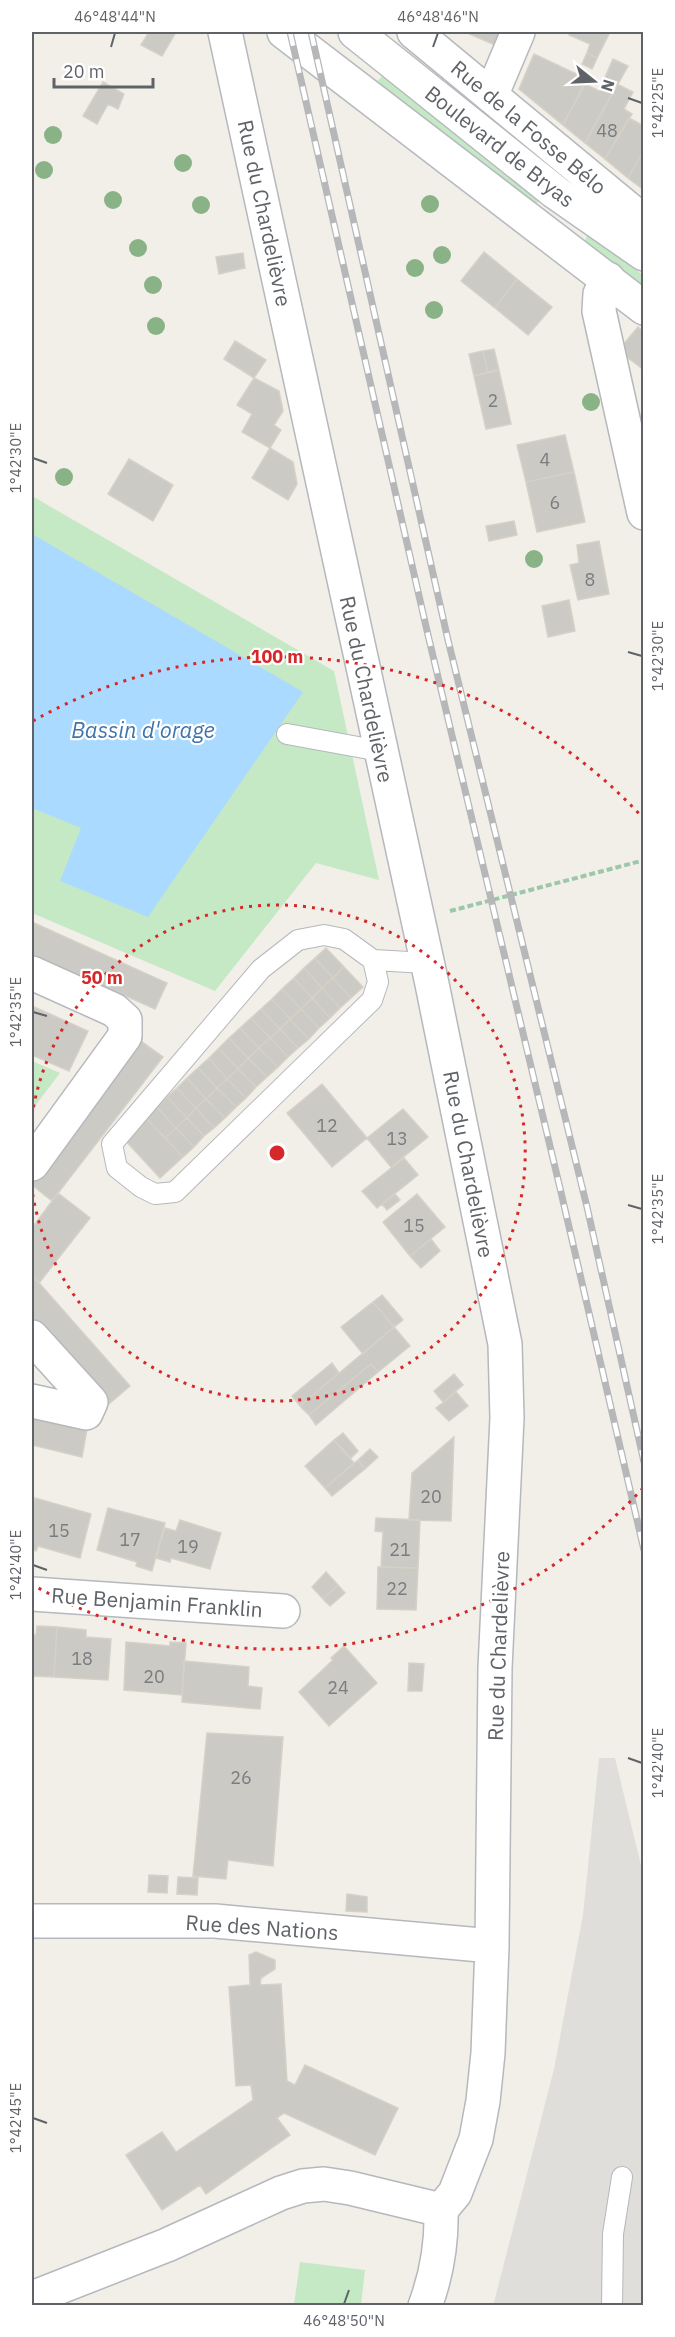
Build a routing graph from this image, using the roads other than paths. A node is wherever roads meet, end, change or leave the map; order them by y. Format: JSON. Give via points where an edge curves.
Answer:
{"nodes":[{"id":1,"x":225,"y":32,"type":"edge"},
{"id":2,"x":284,"y":32,"type":"edge"},
{"id":3,"x":414,"y":32,"type":"edge"},
{"id":4,"x":518,"y":32,"type":"edge"},
{"id":5,"x":357,"y":33,"type":"edge"},
{"id":6,"x":491,"y":96,"type":"junction"},
{"id":7,"x":644,"y":222,"type":"edge"},
{"id":8,"x":644,"y":254,"type":"edge"},
{"id":9,"x":608,"y":279,"type":"junction"},
{"id":10,"x":644,"y":308,"type":"edge"},
{"id":11,"x":644,"y":513,"type":"edge"},
{"id":12,"x":287,"y":734,"type":"dead end"},
{"id":13,"x":380,"y":751,"type":"junction"},
{"id":14,"x":373,"y":960,"type":"junction"},
{"id":15,"x":427,"y":963,"type":"junction"},
{"id":16,"x":32,"y":973,"type":"edge"},
{"id":17,"x":32,"y":1164,"type":"edge"},
{"id":18,"x":32,"y":1337,"type":"edge"},
{"id":19,"x":32,"y":1401,"type":"edge"},
{"id":20,"x":32,"y":1594,"type":"edge"},
{"id":21,"x":283,"y":1611,"type":"dead end"},
{"id":22,"x":32,"y":1921,"type":"edge"},
{"id":23,"x":492,"y":1946,"type":"junction"},
{"id":24,"x":622,"y":2176,"type":"dead end"},
{"id":25,"x":441,"y":2210,"type":"junction"},
{"id":26,"x":32,"y":2298,"type":"edge"},
{"id":27,"x":425,"y":2306,"type":"edge"},
{"id":28,"x":612,"y":2306,"type":"edge"}],
"edges":[{"from":1,"to":13,"type":"street","name":"Rue du Chardelièvre"},
{"from":2,"to":9,"type":"street","name":"Boulevard de Bryas"},
{"from":3,"to":6,"type":"street","name":"Rue de la Fosse Bélo"},
{"from":4,"to":6,"type":"street"},
{"from":5,"to":8,"type":"street","name":"Boulevard de Bryas","via":[[555,192]]},
{"from":6,"to":7,"type":"street","name":"Rue de la Fosse Bélo"},
{"from":9,"to":10,"type":"street","name":"Boulevard de Bryas"},
{"from":9,"to":11,"type":"street","via":[[600,294],[599,311]]},
{"from":12,"to":13,"type":"lane"},
{"from":13,"to":15,"type":"street","name":"Rue du Chardelièvre"},
{"from":14,"to":14,"type":"lane","via":[[344,939],[324,936],[298,940],[261,969],[112,1144],[117,1168],[155,1194],[175,1192],[372,1000],[378,982]]},
{"from":14,"to":15,"type":"lane"},
{"from":15,"to":23,"type":"street","name":"Rue du Chardelièvre","via":[[506,1354],[507,1418],[495,1656]]},
{"from":16,"to":17,"type":"street","via":[[114,1010],[125,1020],[125,1036]]},
{"from":18,"to":19,"type":"street","via":[[91,1402],[86,1413]]},
{"from":20,"to":21,"type":"street","name":"Rue Benjamin Franklin"},
{"from":22,"to":23,"type":"street","name":"Rue des Nations","via":[[215,1922]]},
{"from":23,"to":25,"type":"street","name":"Rue du Chardelièvre","via":[[488,2053],[476,2139],[455,2193]]},
{"from":24,"to":28,"type":"lane","via":[[613,2234]]},
{"from":25,"to":26,"type":"street","via":[[350,2188],[303,2186]]},
{"from":25,"to":27,"type":"street","via":[[438,2266]]}]}
